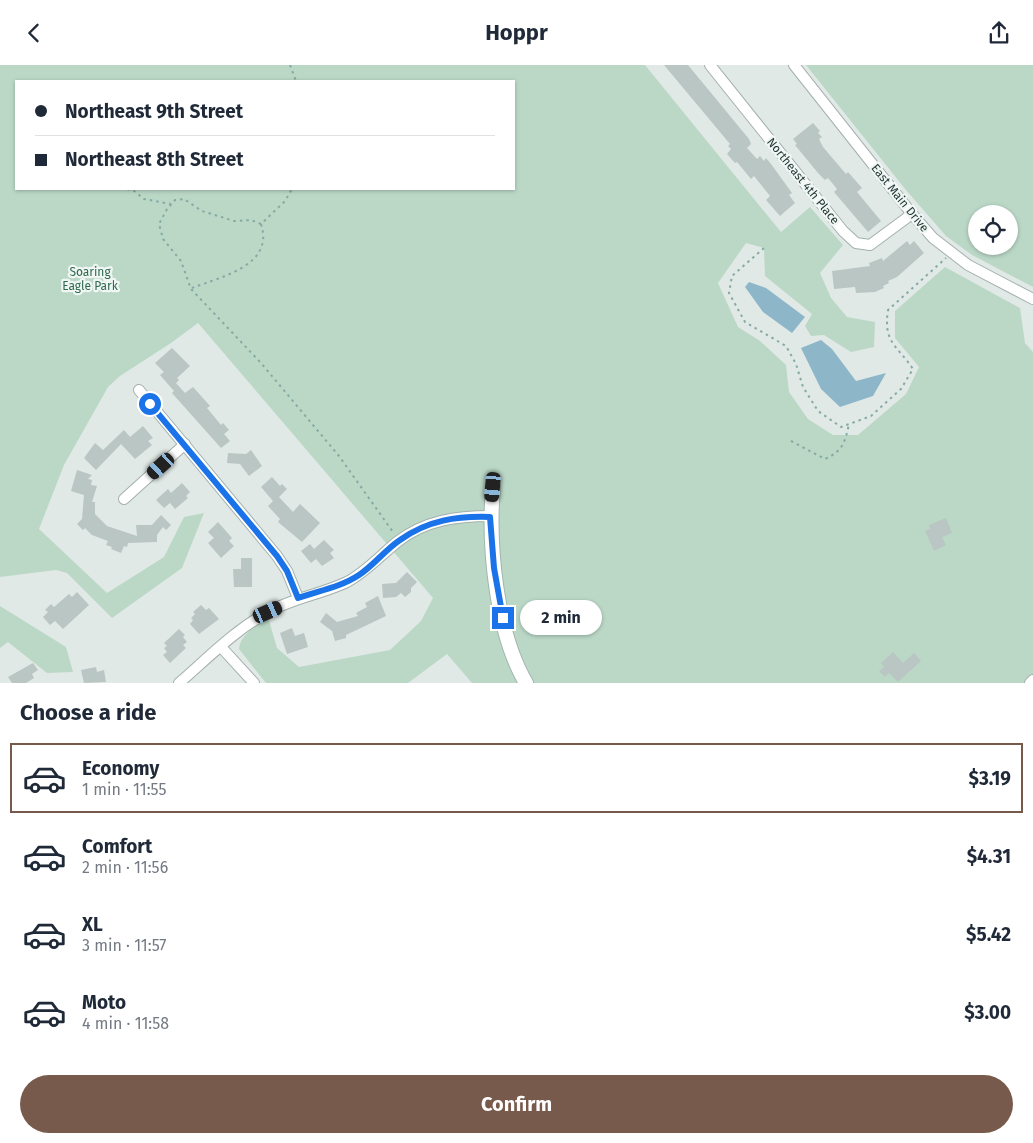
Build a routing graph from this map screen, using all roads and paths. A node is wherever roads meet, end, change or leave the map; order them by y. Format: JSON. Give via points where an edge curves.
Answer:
{"nodes":[{"id":1,"x":290,"y":65,"type":"edge"},
{"id":2,"x":710,"y":65,"type":"edge"},
{"id":3,"x":794,"y":65,"type":"edge"},
{"id":4,"x":296,"y":80,"type":"edge"},
{"id":5,"x":130,"y":190,"type":"edge"},
{"id":6,"x":291,"y":190,"type":"edge"},
{"id":7,"x":171,"y":204,"type":"junction"},
{"id":8,"x":912,"y":214,"type":"junction"},
{"id":9,"x":261,"y":224,"type":"junction"},
{"id":10,"x":764,"y":248,"type":"dead end"},
{"id":11,"x":952,"y":253,"type":"junction"},
{"id":12,"x":191,"y":289,"type":"junction"},
{"id":13,"x":1033,"y":299,"type":"edge"},
{"id":14,"x":139,"y":390,"type":"dead end"},
{"id":15,"x":849,"y":424,"type":"junction"},
{"id":16,"x":791,"y":441,"type":"dead end"},
{"id":17,"x":185,"y":444,"type":"junction"},
{"id":18,"x":493,"y":487,"type":"dead end"},
{"id":19,"x":124,"y":499,"type":"dead end"},
{"id":20,"x":490,"y":517,"type":"junction"},
{"id":21,"x":399,"y":540,"type":"junction"},
{"id":22,"x":298,"y":598,"type":"junction"},
{"id":23,"x":221,"y":647,"type":"junction"},
{"id":24,"x":180,"y":683,"type":"edge"},
{"id":25,"x":254,"y":683,"type":"edge"},
{"id":26,"x":526,"y":683,"type":"edge"}],
"edges":[{"from":1,"to":4,"type":"path"},
{"from":2,"to":8,"type":"street","name":"Northeast 4th Place","via":[[856,243],[870,245]]},
{"from":3,"to":8,"type":"street","name":"East Main Drive"},
{"from":5,"to":7,"type":"path","via":[[144,199]]},
{"from":6,"to":9,"type":"path","via":[[285,201]]},
{"from":7,"to":9,"type":"path","via":[[184,199],[202,211],[234,221],[251,220]]},
{"from":7,"to":12,"type":"path","via":[[159,224],[163,239],[181,261]]},
{"from":8,"to":11,"type":"street","name":"East Main Drive"},
{"from":9,"to":12,"type":"path","via":[[265,239],[262,249],[244,267]]},
{"from":10,"to":15,"type":"path","via":[[732,276],[730,293],[745,322],[786,346],[803,387],[818,411],[841,427]]},
{"from":11,"to":13,"type":"street","name":"East Main Drive"},
{"from":11,"to":15,"type":"path","via":[[888,310],[886,319],[890,341],[913,369],[901,389],[871,416]]},
{"from":12,"to":21,"type":"path","via":[[261,363],[315,428]]},
{"from":14,"to":17,"type":"street"},
{"from":15,"to":16,"type":"path","via":[[845,443],[838,453],[825,459]]},
{"from":17,"to":19,"type":"street"},
{"from":17,"to":22,"type":"street","via":[[277,556]]},
{"from":18,"to":20,"type":"street"},
{"from":20,"to":21,"type":"street","via":[[460,516],[438,521]]},
{"from":20,"to":26,"type":"street","via":[[494,568],[503,618]]},
{"from":21,"to":22,"type":"street","via":[[345,583]]},
{"from":22,"to":23,"type":"street","via":[[268,612]]},
{"from":23,"to":24,"type":"street"},
{"from":23,"to":25,"type":"street"}]}
